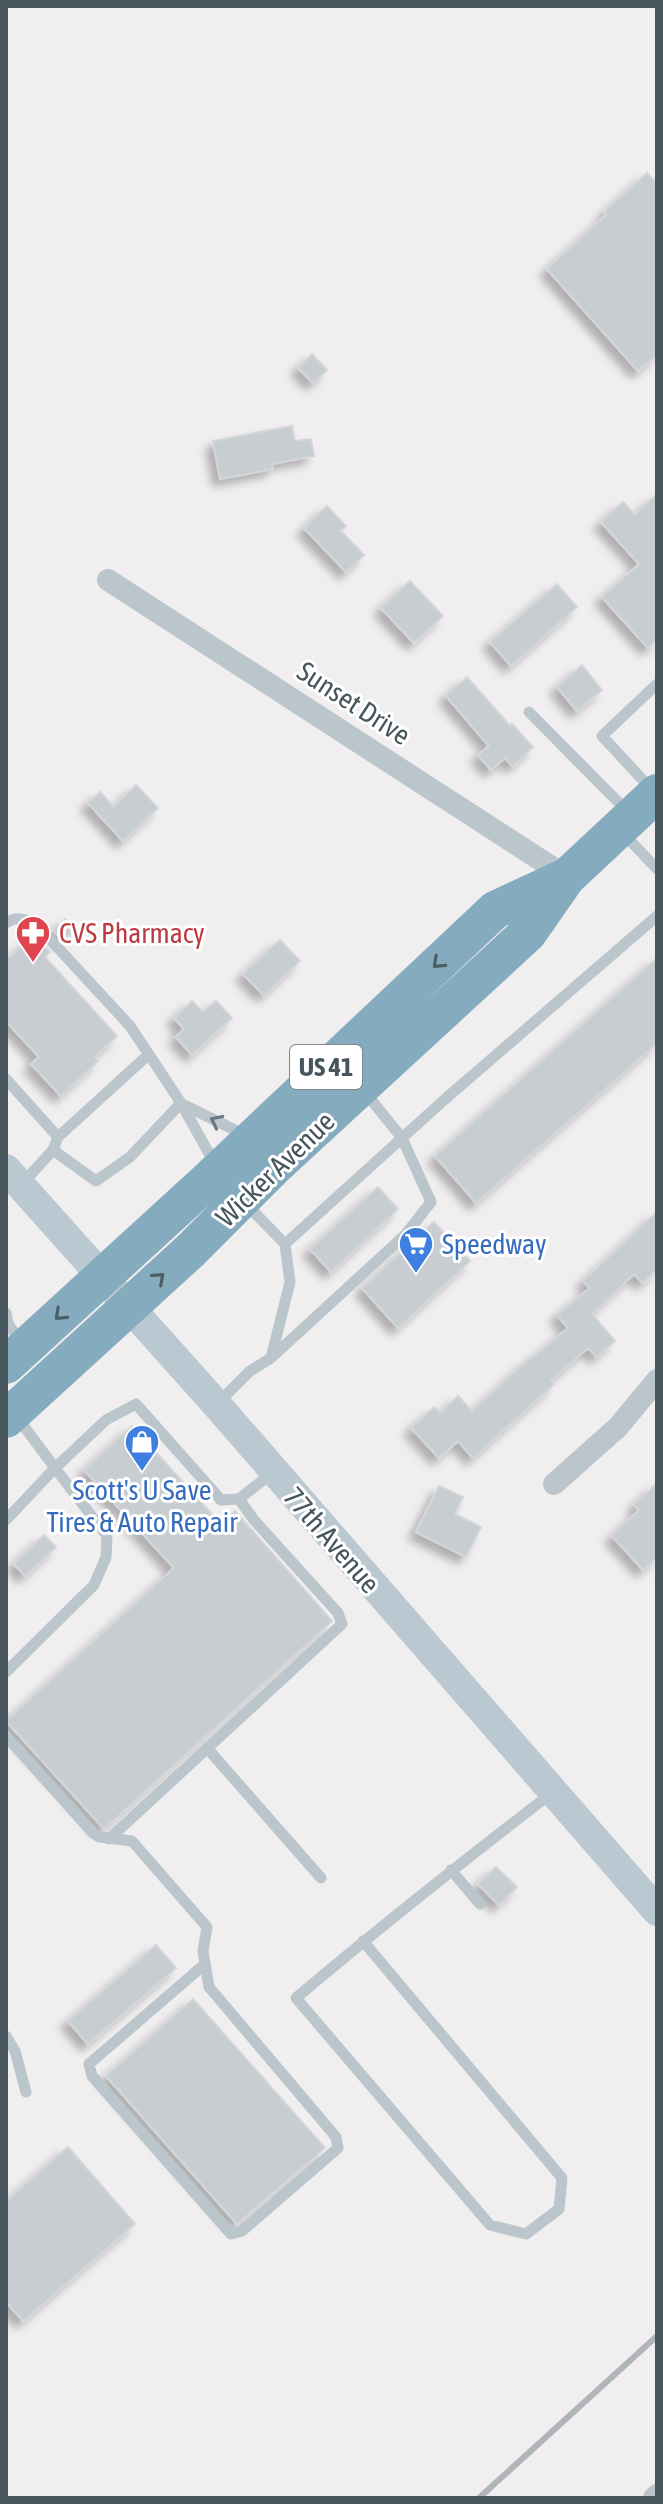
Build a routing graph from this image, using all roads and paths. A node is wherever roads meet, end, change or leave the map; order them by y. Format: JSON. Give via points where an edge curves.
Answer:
{"nodes":[{"id":1,"x":108,"y":580,"type":"dead end"},
{"id":2,"x":657,"y":684,"type":"edge"},
{"id":3,"x":529,"y":712,"type":"dead end"},
{"id":4,"x":641,"y":808,"type":"edge"},
{"id":5,"x":657,"y":869,"type":"edge"},
{"id":6,"x":567,"y":877,"type":"junction"},
{"id":7,"x":657,"y":916,"type":"edge"},
{"id":8,"x":6,"y":923,"type":"edge"},
{"id":9,"x":148,"y":1055,"type":"junction"},
{"id":10,"x":6,"y":1079,"type":"edge"},
{"id":11,"x":361,"y":1087,"type":"junction"},
{"id":12,"x":181,"y":1103,"type":"junction"},
{"id":13,"x":58,"y":1137,"type":"junction"},
{"id":14,"x":251,"y":1138,"type":"junction"},
{"id":15,"x":402,"y":1138,"type":"junction"},
{"id":16,"x":53,"y":1150,"type":"junction"},
{"id":17,"x":218,"y":1170,"type":"junction"},
{"id":18,"x":12,"y":1180,"type":"edge"},
{"id":19,"x":241,"y":1200,"type":"junction"},
{"id":20,"x":285,"y":1244,"type":"junction"},
{"id":21,"x":101,"y":1276,"type":"junction"},
{"id":22,"x":128,"y":1306,"type":"junction"},
{"id":23,"x":6,"y":1313,"type":"edge"},
{"id":24,"x":16,"y":1356,"type":"edge"},
{"id":25,"x":271,"y":1358,"type":"junction"},
{"id":26,"x":657,"y":1380,"type":"edge"},
{"id":27,"x":216,"y":1404,"type":"junction"},
{"id":28,"x":10,"y":1415,"type":"edge"},
{"id":29,"x":55,"y":1468,"type":"junction"},
{"id":30,"x":273,"y":1472,"type":"junction"},
{"id":31,"x":554,"y":1484,"type":"dead end"},
{"id":32,"x":239,"y":1499,"type":"junction"},
{"id":33,"x":6,"y":1520,"type":"edge"},
{"id":34,"x":6,"y":1672,"type":"edge"},
{"id":35,"x":6,"y":1736,"type":"edge"},
{"id":36,"x":207,"y":1748,"type":"junction"},
{"id":37,"x":553,"y":1792,"type":"junction"},
{"id":38,"x":109,"y":1839,"type":"junction"},
{"id":39,"x":451,"y":1870,"type":"junction"},
{"id":40,"x":321,"y":1878,"type":"dead end"},
{"id":41,"x":480,"y":1904,"type":"dead end"},
{"id":42,"x":657,"y":1911,"type":"edge"},
{"id":43,"x":363,"y":1941,"type":"junction"},
{"id":44,"x":205,"y":1964,"type":"junction"},
{"id":45,"x":6,"y":2036,"type":"edge"},
{"id":46,"x":26,"y":2092,"type":"dead end"}],
"edges":[{"from":1,"to":6,"type":"street","name":"Sunset Drive"},
{"from":2,"to":4,"type":"lane","via":[[602,736]]},
{"from":3,"to":4,"type":"lane"},
{"from":4,"to":5,"type":"lane"},
{"from":4,"to":6,"type":"highway","name":"Wicker Avenue","number":"US 41"},
{"from":6,"to":11,"type":"highway","name":"Wicker Avenue","number":"US 41","via":[[528,933]]},
{"from":6,"to":14,"type":"highway","name":"Wicker Avenue","number":"US 41","one_way":true,"via":[[495,910]]},
{"from":7,"to":15,"type":"lane"},
{"from":8,"to":9,"type":"lane","via":[[24,918],[35,923],[130,1026]]},
{"from":9,"to":12,"type":"lane"},
{"from":9,"to":13,"type":"lane"},
{"from":10,"to":13,"type":"lane"},
{"from":11,"to":15,"type":"lane"},
{"from":11,"to":19,"type":"highway","name":"Wicker Avenue","number":"US 41"},
{"from":14,"to":12,"type":"lane","one_way":true},
{"from":12,"to":16,"type":"lane","via":[[130,1157],[96,1181]]},
{"from":12,"to":17,"type":"lane"},
{"from":13,"to":16,"type":"lane"},
{"from":14,"to":17,"type":"highway","name":"Wicker Avenue","number":"US 41"},
{"from":15,"to":20,"type":"lane"},
{"from":15,"to":25,"type":"lane","via":[[431,1202],[406,1234]]},
{"from":16,"to":18,"type":"lane"},
{"from":17,"to":21,"type":"highway","name":"Wicker Avenue","number":"US 41"},
{"from":18,"to":21,"type":"street","name":"77th Avenue"},
{"from":19,"to":20,"type":"lane"},
{"from":22,"to":19,"type":"highway","name":"Wicker Avenue","number":"US 41","one_way":true},
{"from":20,"to":25,"type":"lane","via":[[290,1282]]},
{"from":21,"to":22,"type":"street","name":"77th Avenue"},
{"from":21,"to":24,"type":"highway","name":"Wicker Avenue","number":"US 41","one_way":true},
{"from":22,"to":27,"type":"street","name":"77th Avenue"},
{"from":22,"to":28,"type":"highway","name":"Wicker Avenue","number":"US 41"},
{"from":23,"to":24,"type":"lane"},
{"from":25,"to":27,"type":"lane"},
{"from":26,"to":31,"type":"street","via":[[618,1427]]},
{"from":27,"to":30,"type":"street","name":"77th Avenue"},
{"from":28,"to":29,"type":"lane"},
{"from":29,"to":32,"type":"lane","via":[[106,1420],[136,1404],[221,1500]]},
{"from":29,"to":33,"type":"lane"},
{"from":29,"to":34,"type":"lane","via":[[107,1536],[106,1557],[94,1585]]},
{"from":30,"to":32,"type":"lane"},
{"from":30,"to":37,"type":"street","name":"77th Avenue"},
{"from":32,"to":36,"type":"lane","via":[[342,1624]]},
{"from":35,"to":38,"type":"lane","via":[[93,1833]]},
{"from":36,"to":38,"type":"lane"},
{"from":36,"to":40,"type":"lane"},
{"from":37,"to":39,"type":"lane"},
{"from":37,"to":42,"type":"street","name":"77th Avenue"},
{"from":38,"to":44,"type":"lane","via":[[132,1841],[207,1927]]},
{"from":39,"to":41,"type":"lane"},
{"from":39,"to":43,"type":"lane"},
{"from":43,"to":43,"type":"lane","via":[[296,1998],[490,2225],[526,2234],[559,2209],[562,2178]]},
{"from":44,"to":44,"type":"lane","via":[[209,1987],[336,2137],[338,2148],[242,2231],[231,2234],[92,2076],[89,2064]]},
{"from":45,"to":46,"type":"lane"}]}
